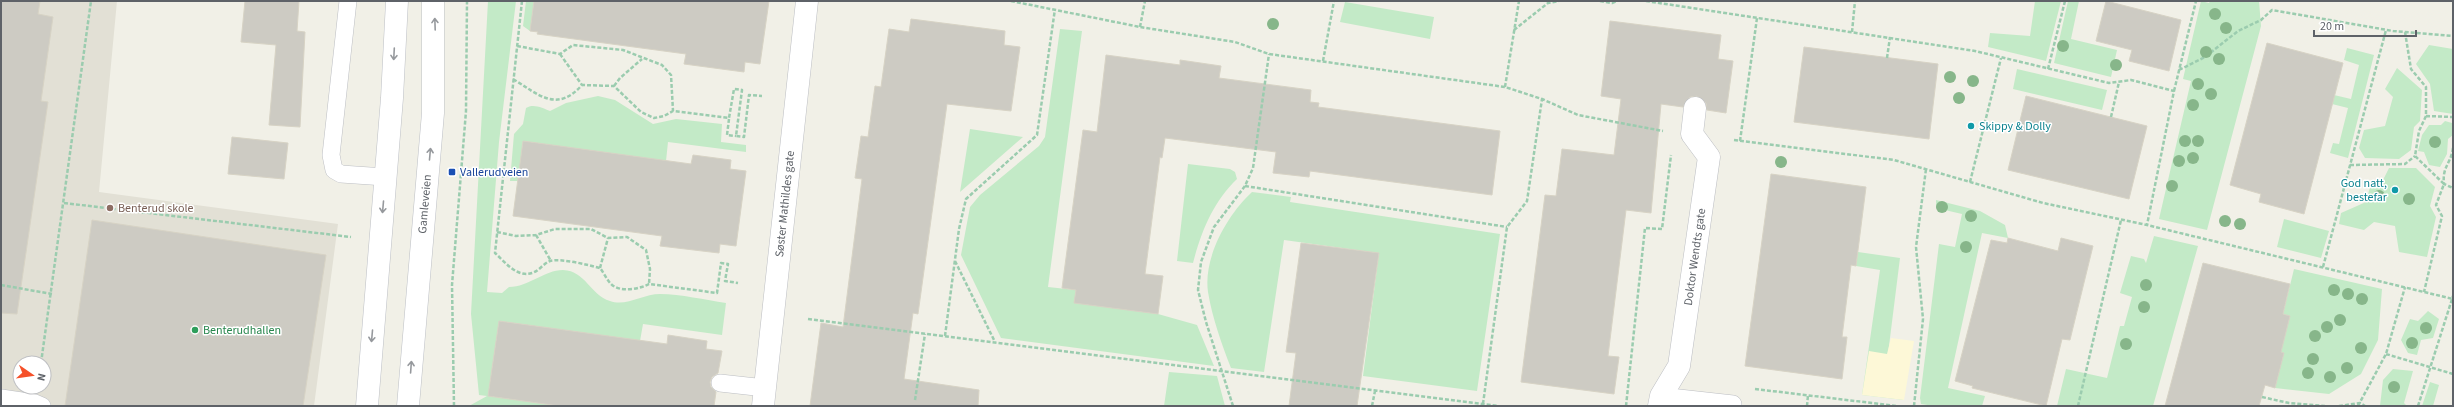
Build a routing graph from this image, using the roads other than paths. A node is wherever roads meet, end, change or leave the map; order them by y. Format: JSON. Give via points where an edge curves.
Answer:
{"nodes":[{"id":1,"x":348,"y":1,"type":"edge"},
{"id":2,"x":397,"y":1,"type":"edge"},
{"id":3,"x":433,"y":1,"type":"edge"},
{"id":4,"x":807,"y":1,"type":"edge"},
{"id":5,"x":1695,"y":108,"type":"dead end"},
{"id":6,"x":385,"y":177,"type":"junction"},
{"id":7,"x":720,"y":383,"type":"dead end"},
{"id":8,"x":764,"y":397,"type":"edge"},
{"id":9,"x":1,"y":398,"type":"edge"},
{"id":10,"x":1660,"y":401,"type":"edge"},
{"id":11,"x":1733,"y":404,"type":"dead end"},
{"id":12,"x":42,"y":406,"type":"edge"},
{"id":13,"x":366,"y":406,"type":"edge"},
{"id":14,"x":408,"y":406,"type":"edge"}],
"edges":[{"from":1,"to":6,"type":"lane","via":[[331,155],[334,170],[341,174]]},
{"from":2,"to":6,"type":"main road","one_way":true},
{"from":14,"to":3,"type":"main road","name":"Gamleveien","one_way":true,"via":[[433,113]]},
{"from":4,"to":8,"type":"main road","name":"Søster Mathildes gate"},
{"from":5,"to":10,"type":"main road","name":"Doktor Wendts gate","via":[[1692,134],[1710,157],[1679,366]]},
{"from":6,"to":13,"type":"main road","one_way":true},
{"from":7,"to":8,"type":"lane"},
{"from":9,"to":12,"type":"lane"},
{"from":10,"to":11,"type":"lane"}]}
